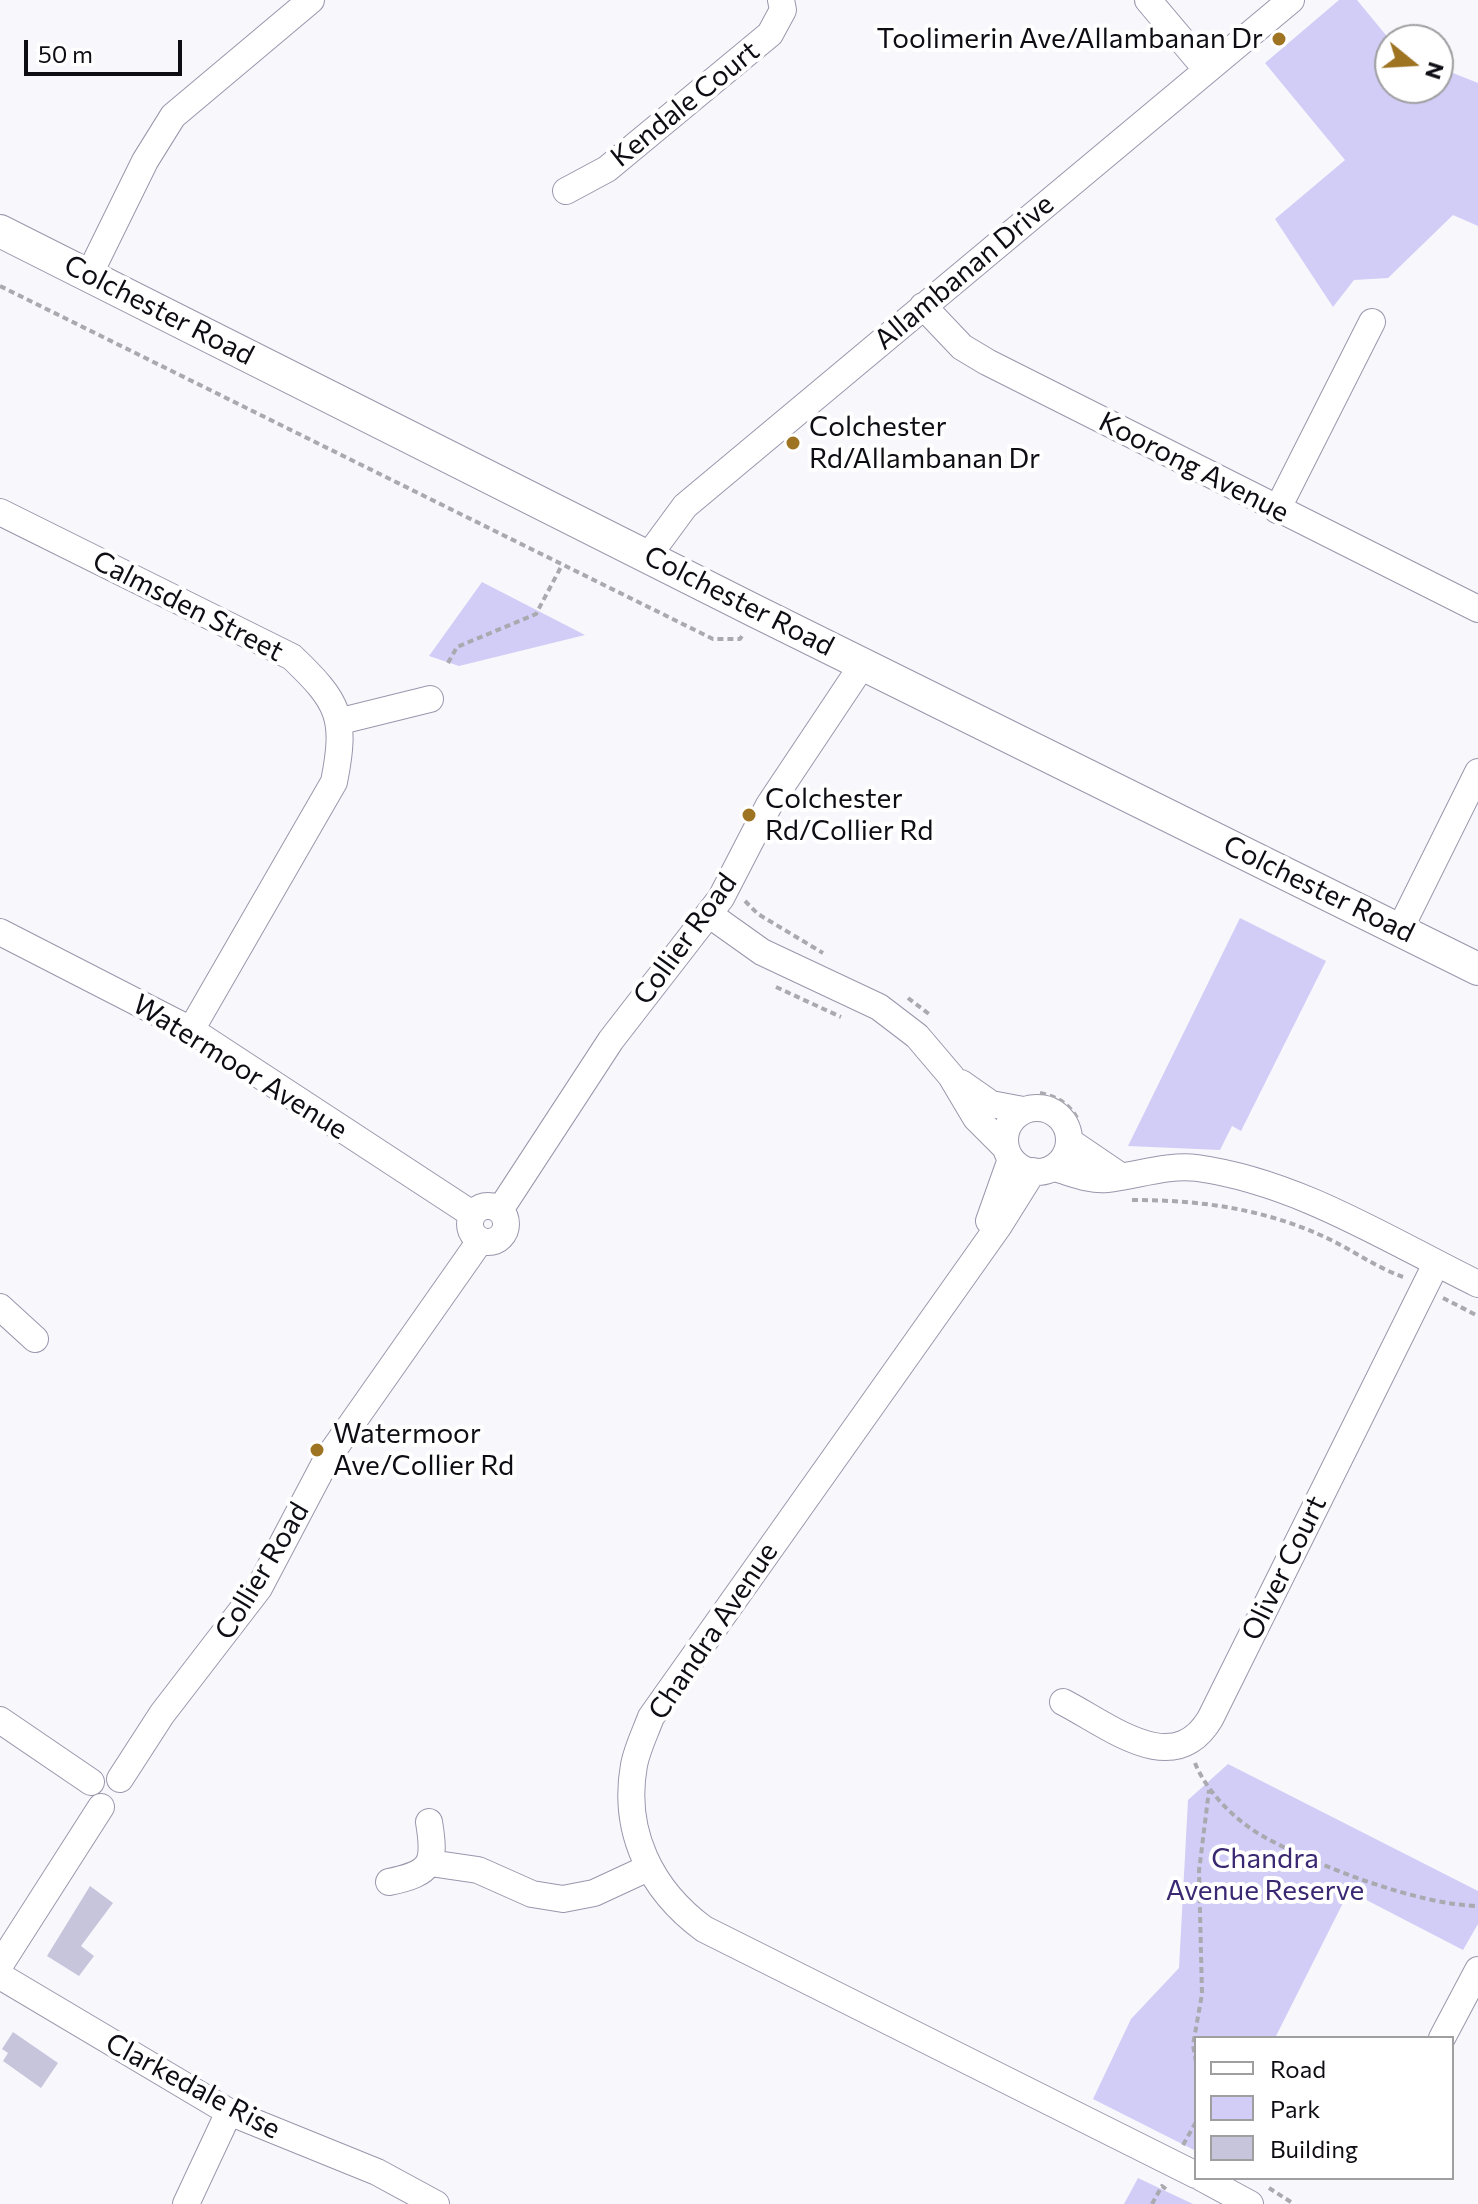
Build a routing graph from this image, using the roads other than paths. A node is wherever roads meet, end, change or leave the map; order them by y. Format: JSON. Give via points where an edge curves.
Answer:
{"nodes":[{"id":1,"x":311,"y":0,"type":"edge"},
{"id":2,"x":781,"y":0,"type":"edge"},
{"id":3,"x":1148,"y":0,"type":"edge"},
{"id":4,"x":1291,"y":0,"type":"edge"},
{"id":5,"x":1207,"y":70,"type":"junction"},
{"id":6,"x":566,"y":191,"type":"dead end"},
{"id":7,"x":0,"y":231,"type":"edge"},
{"id":8,"x":89,"y":275,"type":"junction"},
{"id":9,"x":923,"y":306,"type":"junction"},
{"id":10,"x":1372,"y":322,"type":"dead end"},
{"id":11,"x":1277,"y":510,"type":"junction"},
{"id":12,"x":0,"y":512,"type":"edge"},
{"id":13,"x":649,"y":555,"type":"junction"},
{"id":14,"x":1478,"y":609,"type":"edge"},
{"id":15,"x":863,"y":664,"type":"junction"},
{"id":16,"x":430,"y":699,"type":"dead end"},
{"id":17,"x":341,"y":721,"type":"junction"},
{"id":18,"x":1478,"y":772,"type":"edge"},
{"id":19,"x":710,"y":915,"type":"junction"},
{"id":20,"x":1400,"y":929,"type":"junction"},
{"id":21,"x":0,"y":932,"type":"edge"},
{"id":22,"x":1478,"y":969,"type":"edge"},
{"id":23,"x":191,"y":1030,"type":"junction"},
{"id":24,"x":951,"y":1076,"type":"junction"},
{"id":25,"x":1026,"y":1102,"type":"junction"},
{"id":26,"x":1076,"y":1133,"type":"junction"},
{"id":27,"x":1025,"y":1161,"type":"junction"},
{"id":28,"x":1119,"y":1175,"type":"junction"},
{"id":29,"x":500,"y":1210,"type":"junction"},
{"id":30,"x":472,"y":1214,"type":"junction"},
{"id":31,"x":480,"y":1241,"type":"junction"},
{"id":32,"x":1436,"y":1264,"type":"junction"},
{"id":33,"x":1478,"y":1284,"type":"edge"},
{"id":34,"x":0,"y":1307,"type":"edge"},
{"id":35,"x":35,"y":1339,"type":"dead end"},
{"id":36,"x":1063,"y":1702,"type":"dead end"},
{"id":37,"x":0,"y":1720,"type":"edge"},
{"id":38,"x":120,"y":1779,"type":"junction"},
{"id":39,"x":91,"y":1782,"type":"junction"},
{"id":40,"x":101,"y":1807,"type":"junction"},
{"id":41,"x":429,"y":1822,"type":"dead end"},
{"id":42,"x":430,"y":1863,"type":"junction"},
{"id":43,"x":648,"y":1868,"type":"junction"},
{"id":44,"x":389,"y":1882,"type":"dead end"},
{"id":45,"x":0,"y":1965,"type":"edge"},
{"id":46,"x":1478,"y":1970,"type":"edge"},
{"id":47,"x":0,"y":1976,"type":"edge"},
{"id":48,"x":1443,"y":2036,"type":"edge"},
{"id":49,"x":229,"y":2112,"type":"junction"},
{"id":50,"x":1194,"y":2174,"type":"edge"},
{"id":51,"x":1206,"y":2180,"type":"edge"},
{"id":52,"x":186,"y":2204,"type":"edge"},
{"id":53,"x":436,"y":2204,"type":"edge"},
{"id":54,"x":1250,"y":2204,"type":"edge"}],
"edges":[{"from":1,"to":8,"type":"street","via":[[173,116]]},
{"from":2,"to":6,"type":"street","name":"Kendale Court","via":[[783,10],[770,34],[607,169]]},
{"from":3,"to":5,"type":"street"},
{"from":4,"to":5,"type":"street","name":"Allambanan Drive"},
{"from":5,"to":9,"type":"street","name":"Allambanan Drive"},
{"from":7,"to":8,"type":"main road","name":"Colchester Road"},
{"from":8,"to":13,"type":"main road","name":"Colchester Road"},
{"from":9,"to":11,"type":"street","name":"Koorong Avenue","via":[[974,355]]},
{"from":9,"to":13,"type":"street","name":"Allambanan Drive","via":[[685,506]]},
{"from":10,"to":11,"type":"street"},
{"from":11,"to":14,"type":"street","name":"Koorong Avenue"},
{"from":12,"to":17,"type":"street","name":"Calmsden Street","via":[[292,657],[321,685]]},
{"from":13,"to":15,"type":"main road","name":"Colchester Road"},
{"from":15,"to":19,"type":"street","name":"Collier Road","via":[[769,805]]},
{"from":15,"to":20,"type":"main road","name":"Colchester Road"},
{"from":16,"to":17,"type":"street"},
{"from":17,"to":23,"type":"street","via":[[334,782]]},
{"from":18,"to":20,"type":"street"},
{"from":19,"to":24,"type":"street","via":[[762,952],[879,1007],[917,1036]]},
{"from":19,"to":29,"type":"street","name":"Collier Road","via":[[611,1040]]},
{"from":20,"to":22,"type":"main road","name":"Colchester Road"},
{"from":21,"to":23,"type":"street","name":"Watermoor Avenue"},
{"from":23,"to":30,"type":"street","name":"Watermoor Avenue"},
{"from":24,"to":25,"type":"street","via":[[991,1104]]},
{"from":24,"to":27,"type":"street","via":[[976,1118]]},
{"from":25,"to":26,"type":"street","via":[[1054,1113]]},
{"from":25,"to":27,"type":"street","via":[[1009,1125]]},
{"from":26,"to":27,"type":"street","via":[[1067,1151]]},
{"from":26,"to":28,"type":"street"},
{"from":27,"to":28,"type":"street","via":[[1088,1178]]},
{"from":27,"to":43,"type":"street","name":"Chandra Avenue","via":[[978,1251],[651,1717],[632,1783],[636,1829]]},
{"from":28,"to":32,"type":"street","via":[[1192,1167],[1242,1176],[1306,1198]]},
{"from":29,"to":30,"type":"street","via":[[482,1207]]},
{"from":29,"to":31,"type":"street","via":[[504,1234],[489,1243]]},
{"from":30,"to":31,"type":"street","via":[[470,1226]]},
{"from":31,"to":38,"type":"street","name":"Collier Road","via":[[327,1459],[259,1588],[162,1714]]},
{"from":32,"to":33,"type":"street"},
{"from":32,"to":36,"type":"street","name":"Oliver Court","via":[[1197,1739],[1159,1749]]},
{"from":34,"to":35,"type":"street"},
{"from":37,"to":39,"type":"street"},
{"from":38,"to":39,"type":"street","via":[[106,1773]]},
{"from":38,"to":40,"type":"street","via":[[120,1801]]},
{"from":39,"to":40,"type":"street","via":[[91,1799]]},
{"from":40,"to":45,"type":"street"},
{"from":41,"to":42,"type":"street"},
{"from":42,"to":43,"type":"street","via":[[478,1870],[532,1894],[563,1899],[594,1893]]},
{"from":42,"to":44,"type":"street","via":[[416,1876]]},
{"from":43,"to":50,"type":"street","name":"Chandra Avenue","via":[[679,1911],[729,1943]]},
{"from":46,"to":48,"type":"street"},
{"from":47,"to":49,"type":"street","name":"Clarkedale Rise"},
{"from":49,"to":52,"type":"street"},
{"from":49,"to":53,"type":"street","name":"Clarkedale Rise","via":[[377,2172]]},
{"from":51,"to":54,"type":"street"}]}
